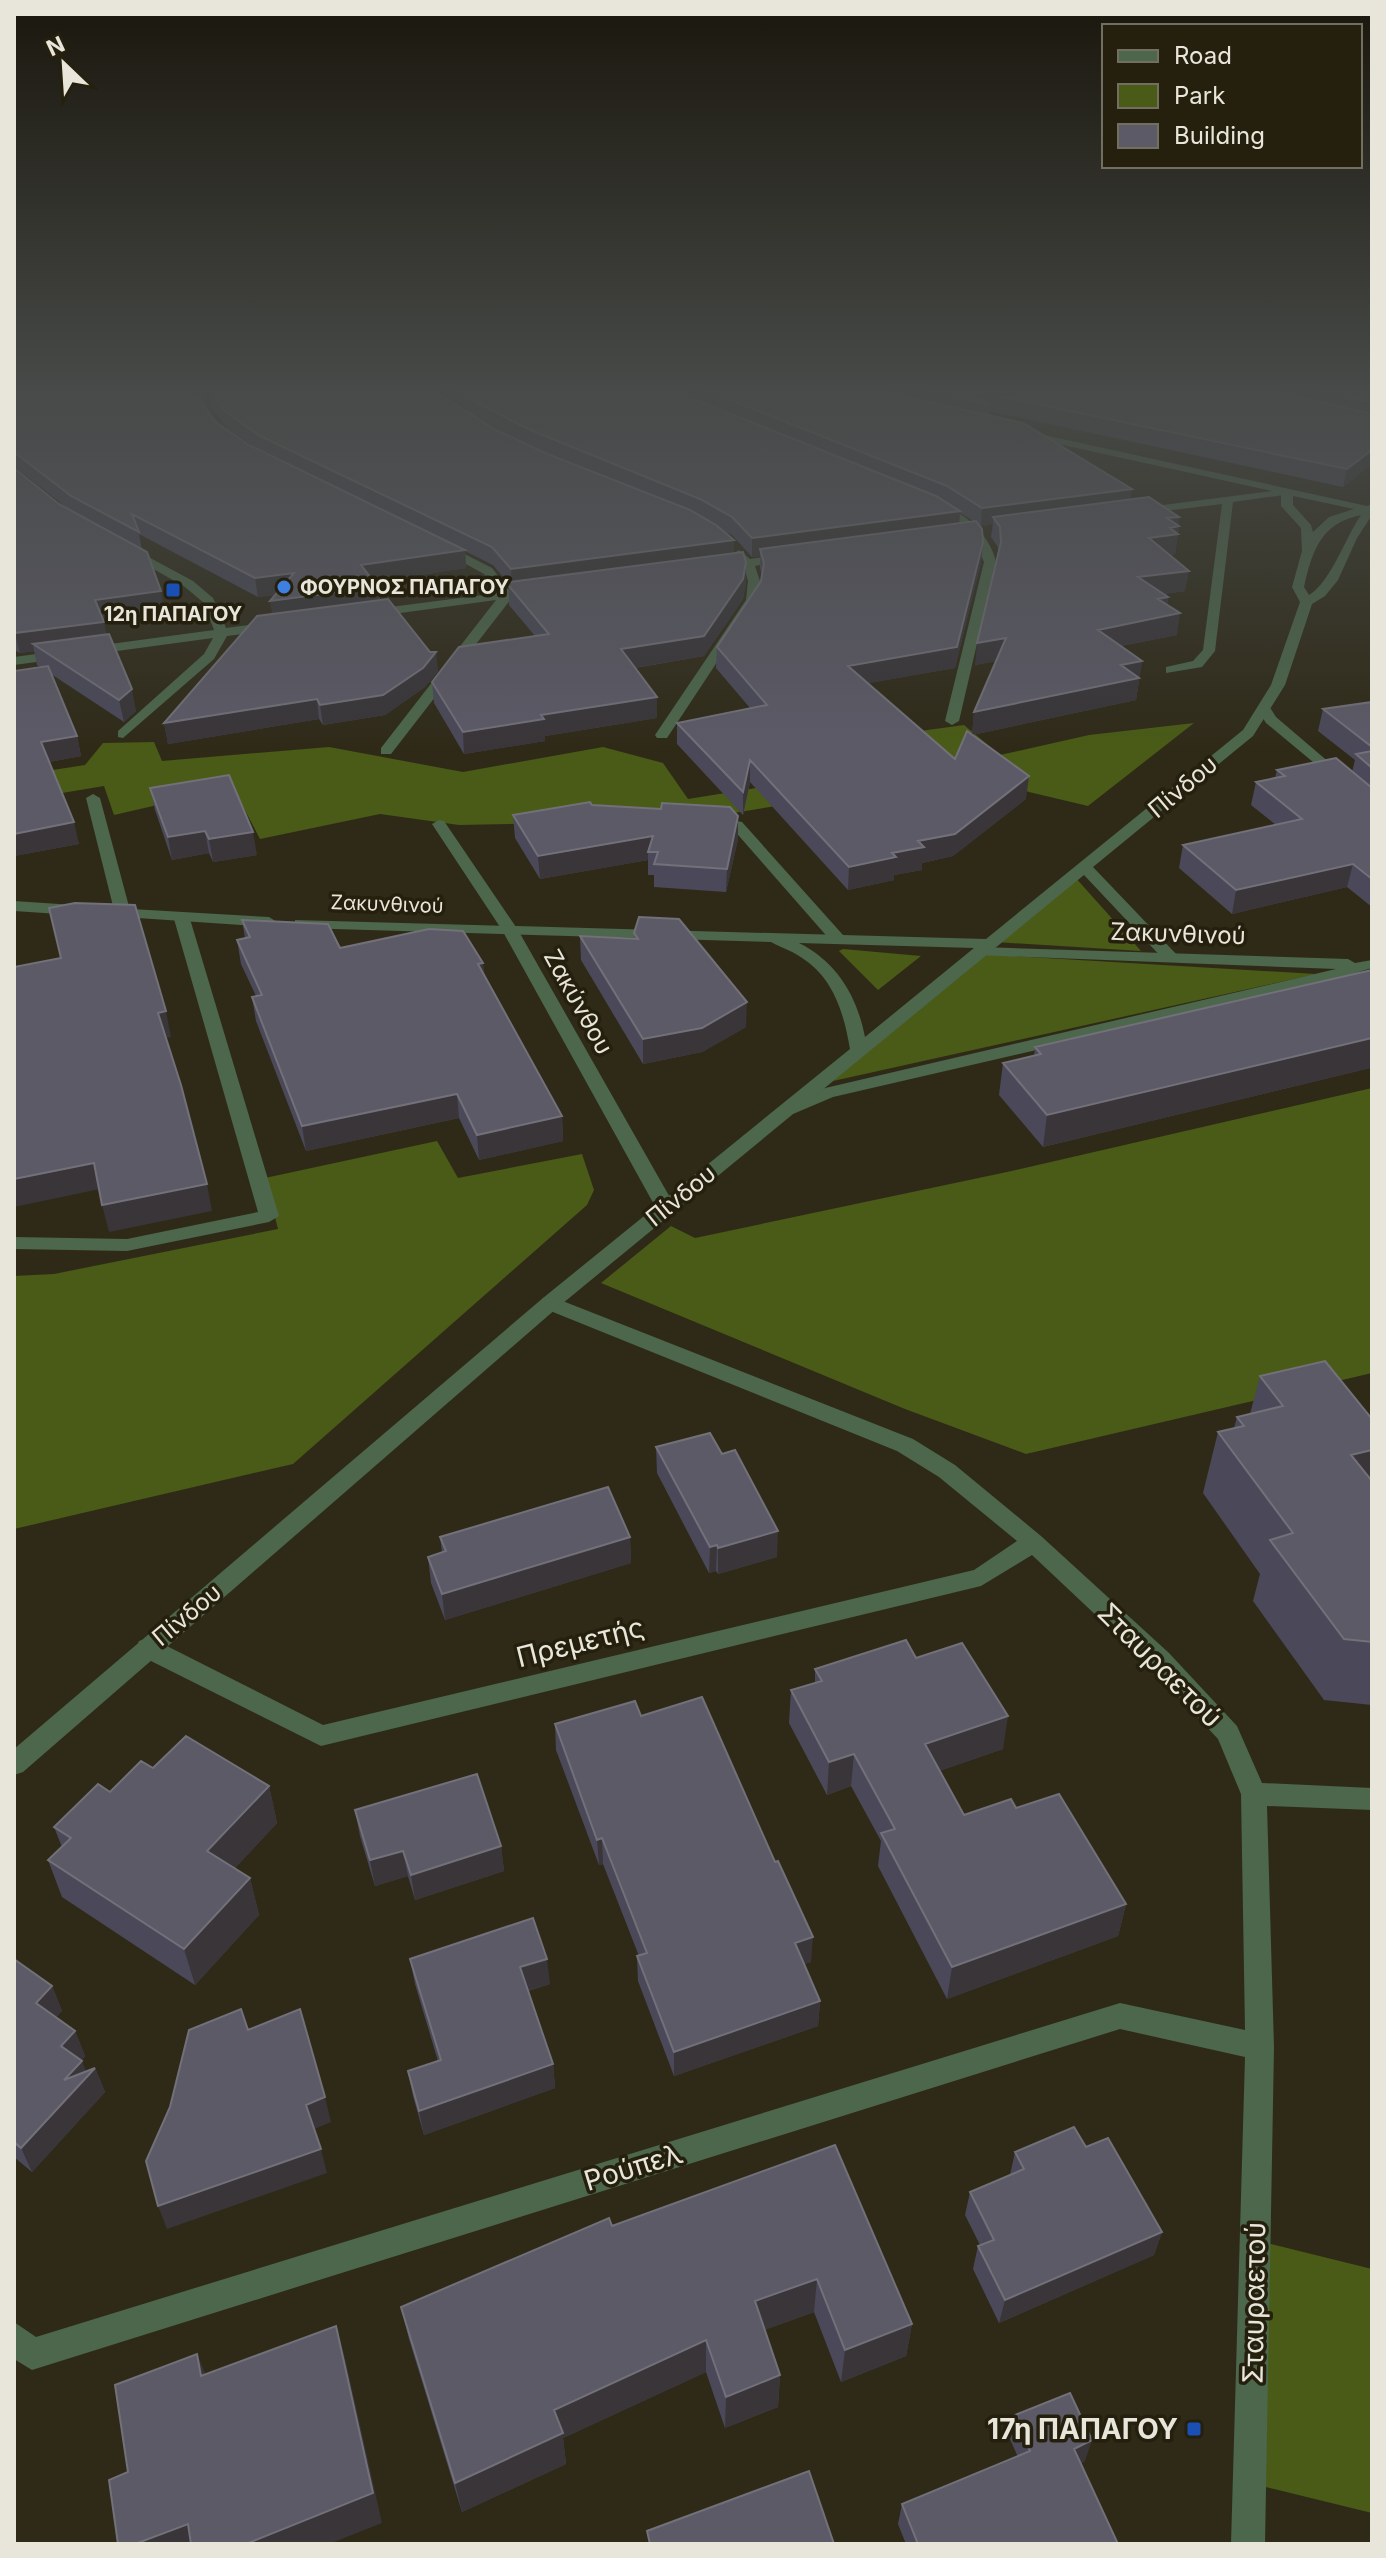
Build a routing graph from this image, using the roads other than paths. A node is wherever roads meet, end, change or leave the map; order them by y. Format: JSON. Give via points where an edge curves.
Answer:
{"nodes":[{"id":1,"x":937,"y":510,"type":"edge"},
{"id":2,"x":1142,"y":510,"type":"edge"},
{"id":3,"x":1227,"y":510,"type":"edge"},
{"id":4,"x":1291,"y":510,"type":"edge"},
{"id":5,"x":1363,"y":510,"type":"edge"},
{"id":6,"x":1370,"y":510,"type":"edge"},
{"id":7,"x":1130,"y":512,"type":"edge"},
{"id":8,"x":994,"y":531,"type":"edge"},
{"id":9,"x":978,"y":533,"type":"junction"},
{"id":10,"x":963,"y":535,"type":"edge"},
{"id":11,"x":431,"y":541,"type":"edge"},
{"id":12,"x":118,"y":544,"type":"edge"},
{"id":13,"x":730,"y":546,"type":"edge"},
{"id":14,"x":1307,"y":549,"type":"junction"},
{"id":15,"x":794,"y":557,"type":"edge"},
{"id":16,"x":748,"y":563,"type":"junction"},
{"id":17,"x":703,"y":569,"type":"edge"},
{"id":18,"x":553,"y":589,"type":"edge"},
{"id":19,"x":507,"y":595,"type":"junction"},
{"id":20,"x":1306,"y":602,"type":"junction"},
{"id":21,"x":365,"y":614,"type":"edge"},
{"id":22,"x":286,"y":624,"type":"edge"},
{"id":23,"x":222,"y":633,"type":"junction"},
{"id":24,"x":14,"y":661,"type":"edge"},
{"id":25,"x":1171,"y":670,"type":"dead end"},
{"id":26,"x":1264,"y":709,"type":"junction"},
{"id":27,"x":952,"y":721,"type":"dead end"},
{"id":28,"x":123,"y":734,"type":"dead end"},
{"id":29,"x":662,"y":735,"type":"dead end"},
{"id":30,"x":386,"y":751,"type":"dead end"},
{"id":31,"x":93,"y":798,"type":"dead end"},
{"id":32,"x":1372,"y":807,"type":"edge"},
{"id":33,"x":439,"y":824,"type":"dead end"},
{"id":34,"x":737,"y":825,"type":"edge"},
{"id":35,"x":1085,"y":867,"type":"junction"},
{"id":36,"x":14,"y":906,"type":"edge"},
{"id":37,"x":123,"y":914,"type":"junction"},
{"id":38,"x":182,"y":919,"type":"junction"},
{"id":39,"x":510,"y":930,"type":"junction"},
{"id":40,"x":758,"y":935,"type":"junction"},
{"id":41,"x":837,"y":938,"type":"junction"},
{"id":42,"x":987,"y":948,"type":"junction"},
{"id":43,"x":1172,"y":959,"type":"junction"},
{"id":44,"x":1371,"y":964,"type":"edge"},
{"id":45,"x":859,"y":1051,"type":"junction"},
{"id":46,"x":787,"y":1110,"type":"junction"},
{"id":47,"x":666,"y":1208,"type":"junction"},
{"id":48,"x":14,"y":1243,"type":"edge"},
{"id":49,"x":550,"y":1303,"type":"junction"},
{"id":50,"x":1033,"y":1542,"type":"junction"},
{"id":51,"x":148,"y":1648,"type":"junction"},
{"id":52,"x":14,"y":1764,"type":"edge"},
{"id":53,"x":1254,"y":1794,"type":"junction"},
{"id":54,"x":1372,"y":1799,"type":"edge"},
{"id":55,"x":1260,"y":2047,"type":"junction"},
{"id":56,"x":14,"y":2338,"type":"edge"},
{"id":57,"x":1248,"y":2544,"type":"edge"}],
"edges":[{"from":1,"to":9,"type":"street"},
{"from":2,"to":7,"type":"street"},
{"from":3,"to":25,"type":"street","via":[[1209,651],[1197,664]]},
{"from":4,"to":14,"type":"street","via":[[1307,527]]},
{"from":5,"to":14,"type":"street","via":[[1327,524]]},
{"from":6,"to":20,"type":"street","name":"Πίνδου","via":[[1332,580]]},
{"from":8,"to":9,"type":"street"},
{"from":9,"to":10,"type":"street"},
{"from":9,"to":27,"type":"street","via":[[989,547],[990,562]]},
{"from":11,"to":19,"type":"street","via":[[488,571]]},
{"from":12,"to":23,"type":"street","via":[[209,601]]},
{"from":13,"to":16,"type":"street"},
{"from":14,"to":20,"type":"street","name":"Πίνδου","via":[[1298,587]]},
{"from":15,"to":16,"type":"street"},
{"from":16,"to":17,"type":"street"},
{"from":16,"to":29,"type":"street","via":[[757,580],[752,600]]},
{"from":18,"to":19,"type":"street"},
{"from":19,"to":21,"type":"street"},
{"from":19,"to":30,"type":"street"},
{"from":20,"to":26,"type":"street","name":"Πίνδου","via":[[1278,685]]},
{"from":22,"to":23,"type":"street"},
{"from":23,"to":24,"type":"street"},
{"from":23,"to":28,"type":"street","via":[[209,656]]},
{"from":26,"to":32,"type":"street"},
{"from":26,"to":35,"type":"street","name":"Πίνδου","via":[[1248,733]]},
{"from":31,"to":37,"type":"street"},
{"from":33,"to":39,"type":"street","name":"Ζακύνθου"},
{"from":34,"to":41,"type":"street"},
{"from":35,"to":42,"type":"street","name":"Πίνδου"},
{"from":35,"to":43,"type":"street"},
{"from":36,"to":37,"type":"street","name":"Ζακυνθινού"},
{"from":37,"to":38,"type":"street","name":"Ζακυνθινού"},
{"from":38,"to":39,"type":"street","name":"Ζακυνθινού"},
{"from":38,"to":48,"type":"street","via":[[269,1216],[127,1245]]},
{"from":39,"to":40,"type":"street","name":"Ζακυνθινού"},
{"from":39,"to":47,"type":"street","name":"Ζακύνθου"},
{"from":40,"to":41,"type":"street","name":"Ζακυνθινού"},
{"from":40,"to":45,"type":"street","name":"Ζακυνθινού","via":[[811,955],[841,988],[854,1015]]},
{"from":41,"to":42,"type":"street","name":"Ζακυνθινού"},
{"from":42,"to":43,"type":"street","name":"Ζακυνθινού"},
{"from":42,"to":45,"type":"street","name":"Πίνδου"},
{"from":43,"to":44,"type":"street","name":"Ζακυνθινού"},
{"from":44,"to":46,"type":"street","via":[[827,1093]]},
{"from":45,"to":46,"type":"street","name":"Πίνδου"},
{"from":46,"to":47,"type":"street","name":"Πίνδου"},
{"from":47,"to":49,"type":"street","name":"Πίνδου"},
{"from":49,"to":50,"type":"street","name":"Σταυραετού","via":[[905,1445],[947,1471]]},
{"from":49,"to":51,"type":"street","name":"Πίνδου"},
{"from":50,"to":51,"type":"street","name":"Πρεμετής","via":[[981,1577],[321,1736]]},
{"from":50,"to":53,"type":"street","name":"Σταυραετού","via":[[1160,1660],[1228,1733]]},
{"from":51,"to":52,"type":"street","name":"Πίνδου"},
{"from":53,"to":54,"type":"street"},
{"from":53,"to":55,"type":"street","name":"Σταυραετού"},
{"from":55,"to":56,"type":"street","name":"Ρούπελ","via":[[1120,2016],[32,2354]]},
{"from":55,"to":57,"type":"street","name":"Σταυραετού"}]}
